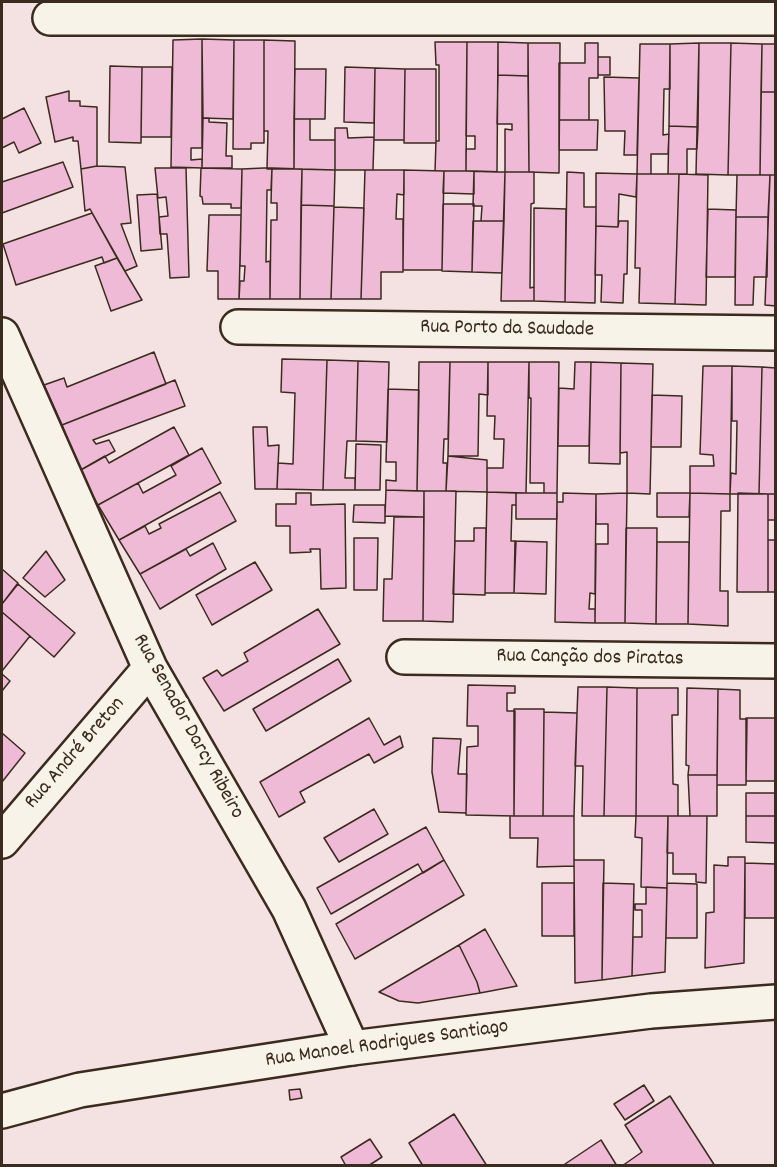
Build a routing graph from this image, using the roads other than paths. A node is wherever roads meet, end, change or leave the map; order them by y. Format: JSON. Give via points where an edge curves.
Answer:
{"nodes":[{"id":1,"x":50,"y":18,"type":"dead end"},
{"id":2,"x":776,"y":18,"type":"edge"},
{"id":3,"x":238,"y":327,"type":"dead end"},
{"id":4,"x":776,"y":333,"type":"edge"},
{"id":5,"x":2,"y":335,"type":"edge"},
{"id":6,"x":9,"y":377,"type":"edge"},
{"id":7,"x":404,"y":657,"type":"dead end"},
{"id":8,"x":776,"y":661,"type":"edge"},
{"id":9,"x":150,"y":668,"type":"junction"},
{"id":10,"x":2,"y":841,"type":"edge"},
{"id":11,"x":776,"y":1002,"type":"edge"},
{"id":12,"x":352,"y":1048,"type":"junction"},
{"id":13,"x":2,"y":1111,"type":"edge"}],
"edges":[{"from":1,"to":2,"type":"street"},
{"from":3,"to":4,"type":"street","name":"Rua Porto da Saudade"},
{"from":5,"to":6,"type":"street","name":"Rua Senador Darcy Ribeiro"},
{"from":6,"to":9,"type":"street","name":"Rua Senador Darcy Ribeiro"},
{"from":7,"to":8,"type":"street","name":"Rua Canção dos Piratas"},
{"from":9,"to":10,"type":"street","name":"Rua André Breton"},
{"from":9,"to":12,"type":"street","name":"Rua Senador Darcy Ribeiro","via":[[289,909]]},
{"from":11,"to":12,"type":"street","name":"Rua Manoel Rodrigues Santiago","via":[[651,1011]]},
{"from":12,"to":13,"type":"street","name":"Rua Manoel Rodrigues Santiago","via":[[80,1090]]}]}
